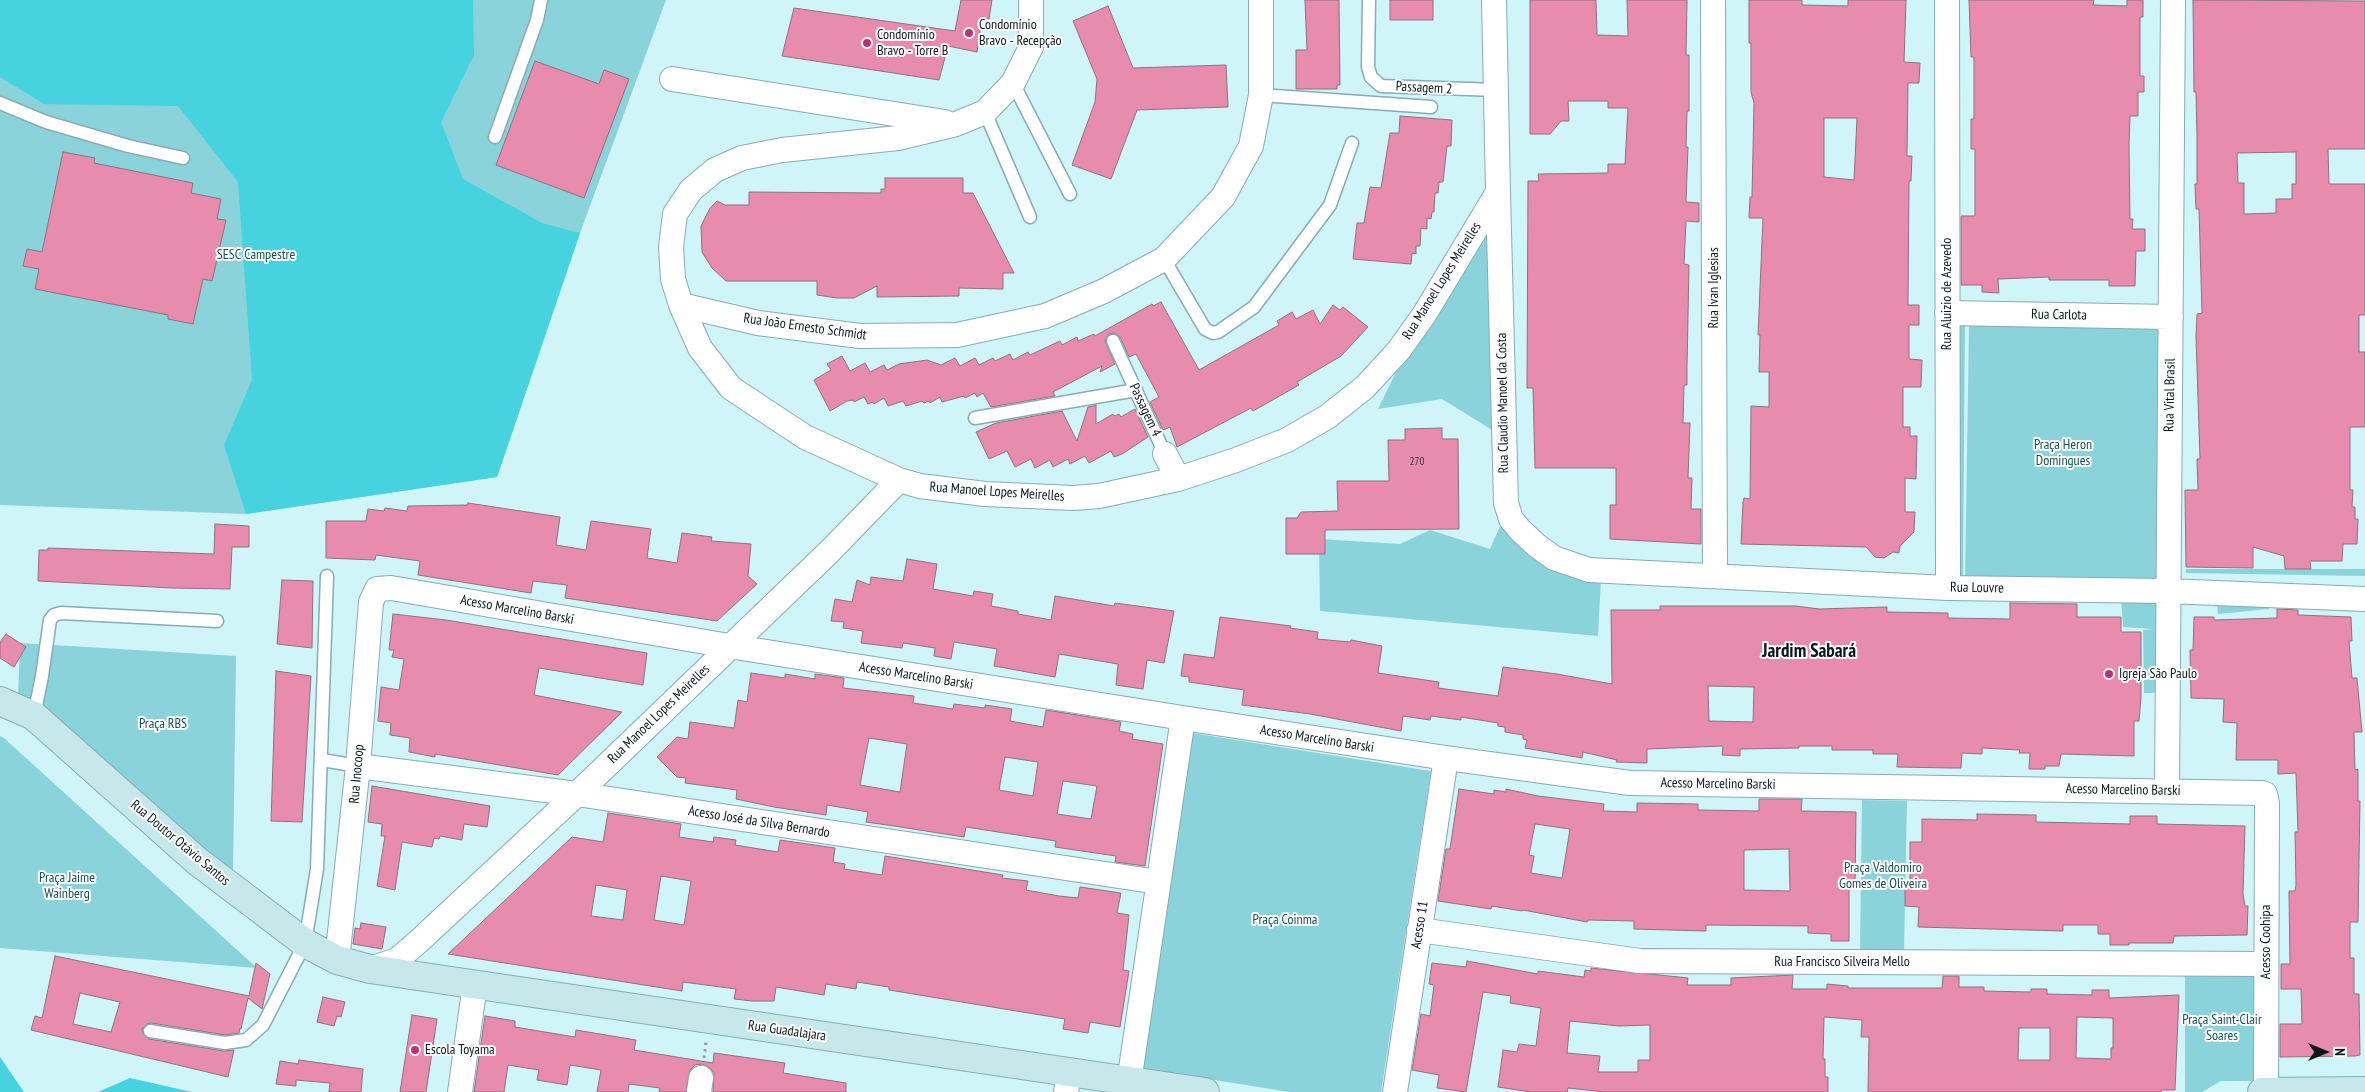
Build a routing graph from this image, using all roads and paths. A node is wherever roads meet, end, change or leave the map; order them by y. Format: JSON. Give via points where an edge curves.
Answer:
{"nodes":[{"id":1,"x":541,"y":0,"type":"edge"},
{"id":2,"x":1031,"y":0,"type":"edge"},
{"id":3,"x":1261,"y":0,"type":"edge"},
{"id":4,"x":1369,"y":0,"type":"edge"},
{"id":5,"x":1494,"y":0,"type":"edge"},
{"id":6,"x":1712,"y":0,"type":"edge"},
{"id":7,"x":1947,"y":0,"type":"edge"},
{"id":8,"x":2173,"y":0,"type":"edge"},
{"id":9,"x":672,"y":79,"type":"dead end"},
{"id":10,"x":1013,"y":83,"type":"junction"},
{"id":11,"x":1497,"y":90,"type":"junction"},
{"id":12,"x":1262,"y":95,"type":"junction"},
{"id":13,"x":0,"y":103,"type":"edge"},
{"id":14,"x":1431,"y":107,"type":"dead end"},
{"id":15,"x":985,"y":112,"type":"junction"},
{"id":16,"x":956,"y":124,"type":"junction"},
{"id":17,"x":495,"y":137,"type":"dead end"},
{"id":18,"x":1352,"y":143,"type":"dead end"},
{"id":19,"x":183,"y":158,"type":"dead end"},
{"id":20,"x":1498,"y":192,"type":"junction"},
{"id":21,"x":1070,"y":194,"type":"dead end"},
{"id":22,"x":1030,"y":217,"type":"dead end"},
{"id":23,"x":1164,"y":259,"type":"junction"},
{"id":24,"x":681,"y":305,"type":"junction"},
{"id":25,"x":1947,"y":313,"type":"junction"},
{"id":26,"x":2171,"y":317,"type":"junction"},
{"id":27,"x":1113,"y":341,"type":"dead end"},
{"id":28,"x":1136,"y":390,"type":"junction"},
{"id":29,"x":975,"y":418,"type":"dead end"},
{"id":30,"x":1166,"y":454,"type":"joint"},
{"id":31,"x":1178,"y":479,"type":"junction"},
{"id":32,"x":899,"y":480,"type":"junction"},
{"id":33,"x":1589,"y":570,"type":"joint"},
{"id":34,"x":1715,"y":575,"type":"junction"},
{"id":35,"x":327,"y":576,"type":"dead end"},
{"id":36,"x":1948,"y":588,"type":"junction"},
{"id":37,"x":377,"y":589,"type":"joint"},
{"id":38,"x":2167,"y":591,"type":"junction"},
{"id":39,"x":2365,"y":599,"type":"edge"},
{"id":40,"x":217,"y":621,"type":"dead end"},
{"id":41,"x":729,"y":646,"type":"junction"},
{"id":42,"x":0,"y":701,"type":"edge"},
{"id":43,"x":34,"y":716,"type":"junction"},
{"id":44,"x":1183,"y":718,"type":"junction"},
{"id":45,"x":1446,"y":758,"type":"junction"},
{"id":46,"x":322,"y":760,"type":"junction"},
{"id":47,"x":358,"y":766,"type":"junction"},
{"id":48,"x":2167,"y":791,"type":"junction"},
{"id":49,"x":577,"y":794,"type":"junction"},
{"id":50,"x":2265,"y":794,"type":"joint"},
{"id":51,"x":1158,"y":882,"type":"junction"},
{"id":52,"x":1420,"y":930,"type":"junction"},
{"id":53,"x":305,"y":944,"type":"junction"},
{"id":54,"x":337,"y":960,"type":"junction"},
{"id":55,"x":2266,"y":964,"type":"junction"},
{"id":56,"x":370,"y":968,"type":"junction"},
{"id":57,"x":475,"y":984,"type":"junction"},
{"id":58,"x":709,"y":1019,"type":"junction"},
{"id":59,"x":150,"y":1030,"type":"dead end"},
{"id":60,"x":1067,"y":1082,"type":"edge"},
{"id":61,"x":1128,"y":1082,"type":"junction"},
{"id":62,"x":700,"y":1085,"type":"edge"},
{"id":63,"x":2264,"y":1091,"type":"edge"},
{"id":64,"x":2365,"y":1091,"type":"edge"},
{"id":65,"x":460,"y":1092,"type":"edge"},
{"id":66,"x":1200,"y":1092,"type":"edge"},
{"id":67,"x":1395,"y":1092,"type":"edge"}],
"edges":[{"from":1,"to":17,"type":"lane","via":[[537,20]]},
{"from":2,"to":10,"type":"street","via":[[1030,46]]},
{"from":3,"to":12,"type":"street","name":"Rua João Ernesto Schmidt"},
{"from":4,"to":11,"type":"lane","name":"Passagem 2","via":[[1368,68],[1371,77],[1381,86]]},
{"from":5,"to":11,"type":"street"},
{"from":6,"to":34,"type":"street","name":"Rua Ivan Iglesias"},
{"from":7,"to":25,"type":"street","name":"Rua Aluizio de Azevedo"},
{"from":8,"to":26,"type":"street","name":"Rua Vital Brasil"},
{"from":9,"to":16,"type":"street"},
{"from":10,"to":15,"type":"street"},
{"from":10,"to":21,"type":"lane"},
{"from":11,"to":20,"type":"street"},
{"from":12,"to":14,"type":"lane"},
{"from":12,"to":23,"type":"street","name":"Rua João Ernesto Schmidt","via":[[1251,146],[1223,197]]},
{"from":13,"to":19,"type":"lane","via":[[46,122]]},
{"from":15,"to":16,"type":"street"},
{"from":15,"to":22,"type":"lane"},
{"from":16,"to":24,"type":"street","via":[[898,138],[782,150],[742,158],[715,170],[691,190],[676,214],[671,248],[673,279]]},
{"from":18,"to":23,"type":"lane","via":[[1330,205],[1254,307],[1218,332],[1205,329]]},
{"from":20,"to":31,"type":"street","name":"Rua Manoel Lopes Meirelles","via":[[1424,315],[1399,350],[1365,387],[1327,417],[1286,440]]},
{"from":20,"to":33,"type":"street","name":"Rua Claudio Manoel da Costa","via":[[1506,503],[1511,519],[1536,546],[1554,558]]},
{"from":23,"to":24,"type":"street","name":"Rua João Ernesto Schmidt","via":[[1104,291],[1045,316],[957,335],[860,336],[758,323]]},
{"from":24,"to":32,"type":"street","via":[[700,348],[732,388],[805,437]]},
{"from":25,"to":26,"type":"street","name":"Rua Carlota"},
{"from":25,"to":36,"type":"street","name":"Rua Aluizio de Azevedo"},
{"from":26,"to":38,"type":"street","name":"Rua Vital Brasil"},
{"from":27,"to":28,"type":"lane","name":"Passagem 4"},
{"from":28,"to":29,"type":"lane"},
{"from":28,"to":30,"type":"lane","name":"Passagem 4"},
{"from":30,"to":31,"type":"street","name":"Passagem 4"},
{"from":31,"to":32,"type":"street","name":"Rua Manoel Lopes Meirelles","via":[[1099,496],[1046,498],[947,491]]},
{"from":32,"to":41,"type":"street","name":"Rua Manoel Lopes Meirelles","via":[[829,552]]},
{"from":33,"to":34,"type":"street","name":"Rua Louvre"},
{"from":34,"to":36,"type":"street","name":"Rua Louvre"},
{"from":35,"to":46,"type":"lane"},
{"from":36,"to":38,"type":"street","name":"Rua Louvre"},
{"from":37,"to":41,"type":"street","name":"Acesso Marcelino Barski","via":[[391,588]]},
{"from":37,"to":47,"type":"street","name":"Rua Inocoop","via":[[371,602]]},
{"from":38,"to":39,"type":"street","name":"Rua Louvre"},
{"from":38,"to":48,"type":"street","name":"Rua Vital Brasil"},
{"from":40,"to":43,"type":"lane","via":[[54,615],[50,620]]},
{"from":41,"to":44,"type":"street","name":"Acesso Marcelino Barski"},
{"from":41,"to":49,"type":"street","name":"Rua Manoel Lopes Meirelles"},
{"from":42,"to":43,"type":"main road","name":"Rua Doutor Otávio Santos"},
{"from":43,"to":53,"type":"main road","name":"Rua Doutor Otávio Santos","via":[[197,861]]},
{"from":44,"to":45,"type":"street","name":"Acesso Marcelino Barski"},
{"from":44,"to":51,"type":"street"},
{"from":45,"to":48,"type":"street","name":"Acesso Marcelino Barski","via":[[1630,783]]},
{"from":45,"to":52,"type":"street","name":"Acesso 11"},
{"from":46,"to":47,"type":"lane"},
{"from":46,"to":53,"type":"lane","via":[[317,869]]},
{"from":47,"to":49,"type":"street","name":"Acesso José da Silva Bernardo"},
{"from":47,"to":54,"type":"street","name":"Rua Inocoop"},
{"from":48,"to":50,"type":"street","name":"Acesso Marcelino Barski"},
{"from":49,"to":51,"type":"street","name":"Acesso José da Silva Bernardo"},
{"from":49,"to":56,"type":"street","name":"Rua Manoel Lopes Meirelles","via":[[397,960]]},
{"from":50,"to":55,"type":"street","name":"Acesso Coohipa"},
{"from":51,"to":61,"type":"street"},
{"from":52,"to":55,"type":"street","name":"Rua Francisco Silveira Mello","via":[[1640,962]]},
{"from":52,"to":67,"type":"street","name":"Acesso 11"},
{"from":53,"to":54,"type":"main road","name":"Rua Doutor Otávio Santos"},
{"from":53,"to":59,"type":"lane","via":[[263,1025],[246,1040],[226,1044]]},
{"from":54,"to":56,"type":"main road","name":"Rua Doutor Otávio Santos"},
{"from":55,"to":63,"type":"street","name":"Acesso Coohipa"},
{"from":56,"to":57,"type":"main road","name":"Rua Guadalajara"},
{"from":57,"to":58,"type":"main road","name":"Rua Guadalajara"},
{"from":57,"to":65,"type":"street"},
{"from":58,"to":60,"type":"main road","name":"Rua Guadalajara"},
{"from":58,"to":62,"type":"path"},
{"from":60,"to":61,"type":"main road","name":"Rua Guadalajara"},
{"from":61,"to":66,"type":"main road","name":"Rua Guadalajara"},
{"from":63,"to":64,"type":"main road"}]}
